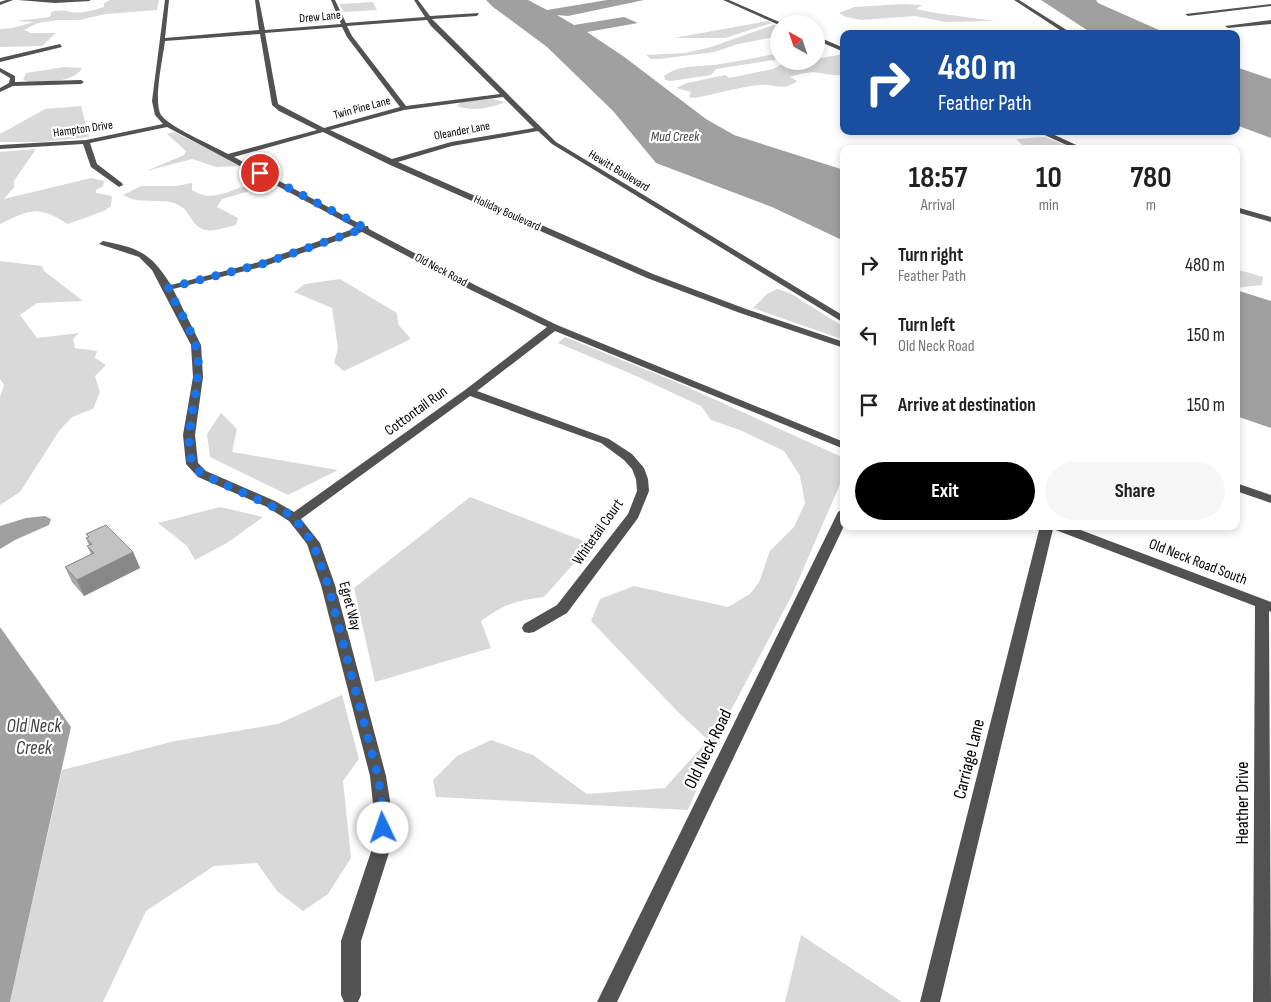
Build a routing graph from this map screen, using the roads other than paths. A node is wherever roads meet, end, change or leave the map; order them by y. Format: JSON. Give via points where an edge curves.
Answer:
{"nodes":[{"id":1,"x":12,"y":0,"type":"edge"},
{"id":2,"x":20,"y":0,"type":"edge"},
{"id":3,"x":167,"y":0,"type":"edge"},
{"id":4,"x":257,"y":0,"type":"edge"},
{"id":5,"x":333,"y":0,"type":"edge"},
{"id":6,"x":416,"y":0,"type":"edge"},
{"id":7,"x":725,"y":0,"type":"edge"},
{"id":8,"x":1016,"y":0,"type":"edge"},
{"id":9,"x":88,"y":1,"type":"edge"},
{"id":10,"x":0,"y":4,"type":"edge"},
{"id":11,"x":1271,"y":5,"type":"edge"},
{"id":12,"x":478,"y":14,"type":"dead end"},
{"id":13,"x":1188,"y":14,"type":"dead end"},
{"id":14,"x":428,"y":18,"type":"junction"},
{"id":15,"x":770,"y":19,"type":"edge"},
{"id":16,"x":1271,"y":22,"type":"edge"},
{"id":17,"x":344,"y":25,"type":"junction"},
{"id":18,"x":1228,"y":26,"type":"dead end"},
{"id":19,"x":1064,"y":30,"type":"edge"},
{"id":20,"x":262,"y":32,"type":"junction"},
{"id":21,"x":163,"y":40,"type":"junction"},
{"id":22,"x":825,"y":42,"type":"edge"},
{"id":23,"x":60,"y":46,"type":"dead end"},
{"id":24,"x":840,"y":48,"type":"edge"},
{"id":25,"x":0,"y":60,"type":"edge"},
{"id":26,"x":0,"y":70,"type":"edge"},
{"id":27,"x":81,"y":82,"type":"dead end"},
{"id":28,"x":12,"y":84,"type":"junction"},
{"id":29,"x":0,"y":90,"type":"edge"},
{"id":30,"x":504,"y":95,"type":"junction"},
{"id":31,"x":404,"y":108,"type":"junction"},
{"id":32,"x":168,"y":125,"type":"junction"},
{"id":33,"x":538,"y":129,"type":"junction"},
{"id":34,"x":324,"y":130,"type":"junction"},
{"id":35,"x":1049,"y":135,"type":"edge"},
{"id":36,"x":86,"y":142,"type":"junction"},
{"id":37,"x":1073,"y":145,"type":"edge"},
{"id":38,"x":0,"y":147,"type":"edge"},
{"id":39,"x":229,"y":156,"type":"junction"},
{"id":40,"x":392,"y":162,"type":"junction"},
{"id":41,"x":119,"y":185,"type":"dead end"},
{"id":42,"x":1240,"y":210,"type":"edge"},
{"id":43,"x":1271,"y":220,"type":"edge"},
{"id":44,"x":365,"y":228,"type":"junction"},
{"id":45,"x":103,"y":244,"type":"dead end"},
{"id":46,"x":168,"y":288,"type":"junction"},
{"id":47,"x":840,"y":318,"type":"edge"},
{"id":48,"x":554,"y":327,"type":"junction"},
{"id":49,"x":840,"y":344,"type":"edge"},
{"id":50,"x":469,"y":392,"type":"junction"},
{"id":51,"x":840,"y":444,"type":"edge"},
{"id":52,"x":1240,"y":488,"type":"edge"},
{"id":53,"x":1271,"y":499,"type":"edge"},
{"id":54,"x":294,"y":518,"type":"junction"},
{"id":55,"x":840,"y":520,"type":"edge"},
{"id":56,"x":1046,"y":530,"type":"edge"},
{"id":57,"x":1068,"y":530,"type":"edge"},
{"id":58,"x":1266,"y":605,"type":"edge"},
{"id":59,"x":529,"y":628,"type":"dead end"},
{"id":60,"x":352,"y":995,"type":"dead end"},
{"id":61,"x":607,"y":1002,"type":"edge"},
{"id":62,"x":930,"y":1002,"type":"edge"},
{"id":63,"x":1263,"y":1002,"type":"edge"}],
"edges":[{"from":1,"to":10,"type":"street"},
{"from":2,"to":9,"type":"street"},
{"from":3,"to":21,"type":"street"},
{"from":4,"to":20,"type":"street","name":"Holiday Boulevard"},
{"from":5,"to":17,"type":"street"},
{"from":6,"to":14,"type":"street","name":"Hewitt Boulevard"},
{"from":7,"to":15,"type":"street"},
{"from":8,"to":19,"type":"street"},
{"from":11,"to":13,"type":"street"},
{"from":12,"to":14,"type":"street","name":"Drew Lane"},
{"from":14,"to":17,"type":"street","name":"Drew Lane"},
{"from":14,"to":30,"type":"street","name":"Hewitt Boulevard"},
{"from":16,"to":18,"type":"street"},
{"from":17,"to":20,"type":"street","name":"Drew Lane"},
{"from":17,"to":31,"type":"street"},
{"from":20,"to":21,"type":"street","name":"Drew Lane"},
{"from":20,"to":34,"type":"street","name":"Holiday Boulevard","via":[[275,105]]},
{"from":21,"to":32,"type":"street","via":[[155,107]]},
{"from":22,"to":24,"type":"street"},
{"from":23,"to":25,"type":"street"},
{"from":26,"to":28,"type":"street","via":[[14,77]]},
{"from":27,"to":28,"type":"street"},
{"from":28,"to":29,"type":"street"},
{"from":30,"to":31,"type":"street","name":"Twin Pine Lane"},
{"from":30,"to":33,"type":"street","name":"Hewitt Boulevard"},
{"from":31,"to":34,"type":"street","name":"Twin Pine Lane"},
{"from":32,"to":36,"type":"street","name":"Hampton Drive"},
{"from":32,"to":39,"type":"street","name":"Old Neck Road"},
{"from":33,"to":40,"type":"street","name":"Oleander Lane","via":[[451,144]]},
{"from":33,"to":47,"type":"street","name":"Hewitt Boulevard","via":[[568,154]]},
{"from":34,"to":39,"type":"street","name":"Twin Pine Lane"},
{"from":34,"to":40,"type":"street","name":"Holiday Boulevard"},
{"from":35,"to":37,"type":"street"},
{"from":36,"to":38,"type":"street","name":"Hampton Drive"},
{"from":36,"to":41,"type":"street","via":[[94,165]]},
{"from":39,"to":44,"type":"street","name":"Old Neck Road"},
{"from":40,"to":49,"type":"street","name":"Holiday Boulevard","via":[[684,290]]},
{"from":42,"to":43,"type":"street"},
{"from":44,"to":46,"type":"street","via":[[262,264]]},
{"from":44,"to":48,"type":"street","name":"Old Neck Road","via":[[474,288]]},
{"from":45,"to":46,"type":"street","name":"Egret Way","via":[[142,255],[156,268]]},
{"from":46,"to":54,"type":"street","name":"Egret Way","via":[[196,345],[198,358],[190,435],[192,464],[202,474],[271,504]]},
{"from":48,"to":50,"type":"street","name":"Cottontail Run"},
{"from":48,"to":51,"type":"street","name":"Old Neck Road"},
{"from":50,"to":54,"type":"street","name":"Cottontail Run"},
{"from":50,"to":59,"type":"street","name":"Whitetail Court","via":[[606,441],[628,456],[642,479],[643,491],[628,523],[562,609]]},
{"from":52,"to":53,"type":"street"},
{"from":54,"to":60,"type":"street","name":"Egret Way","via":[[313,543],[328,585],[378,776],[383,813],[383,843],[352,941]]},
{"from":55,"to":61,"type":"street","name":"Old Neck Road"},
{"from":56,"to":62,"type":"street","name":"Carriage Lane"},
{"from":57,"to":58,"type":"street","name":"Old Neck Road South"},
{"from":58,"to":63,"type":"street","name":"Heather Drive"}]}
